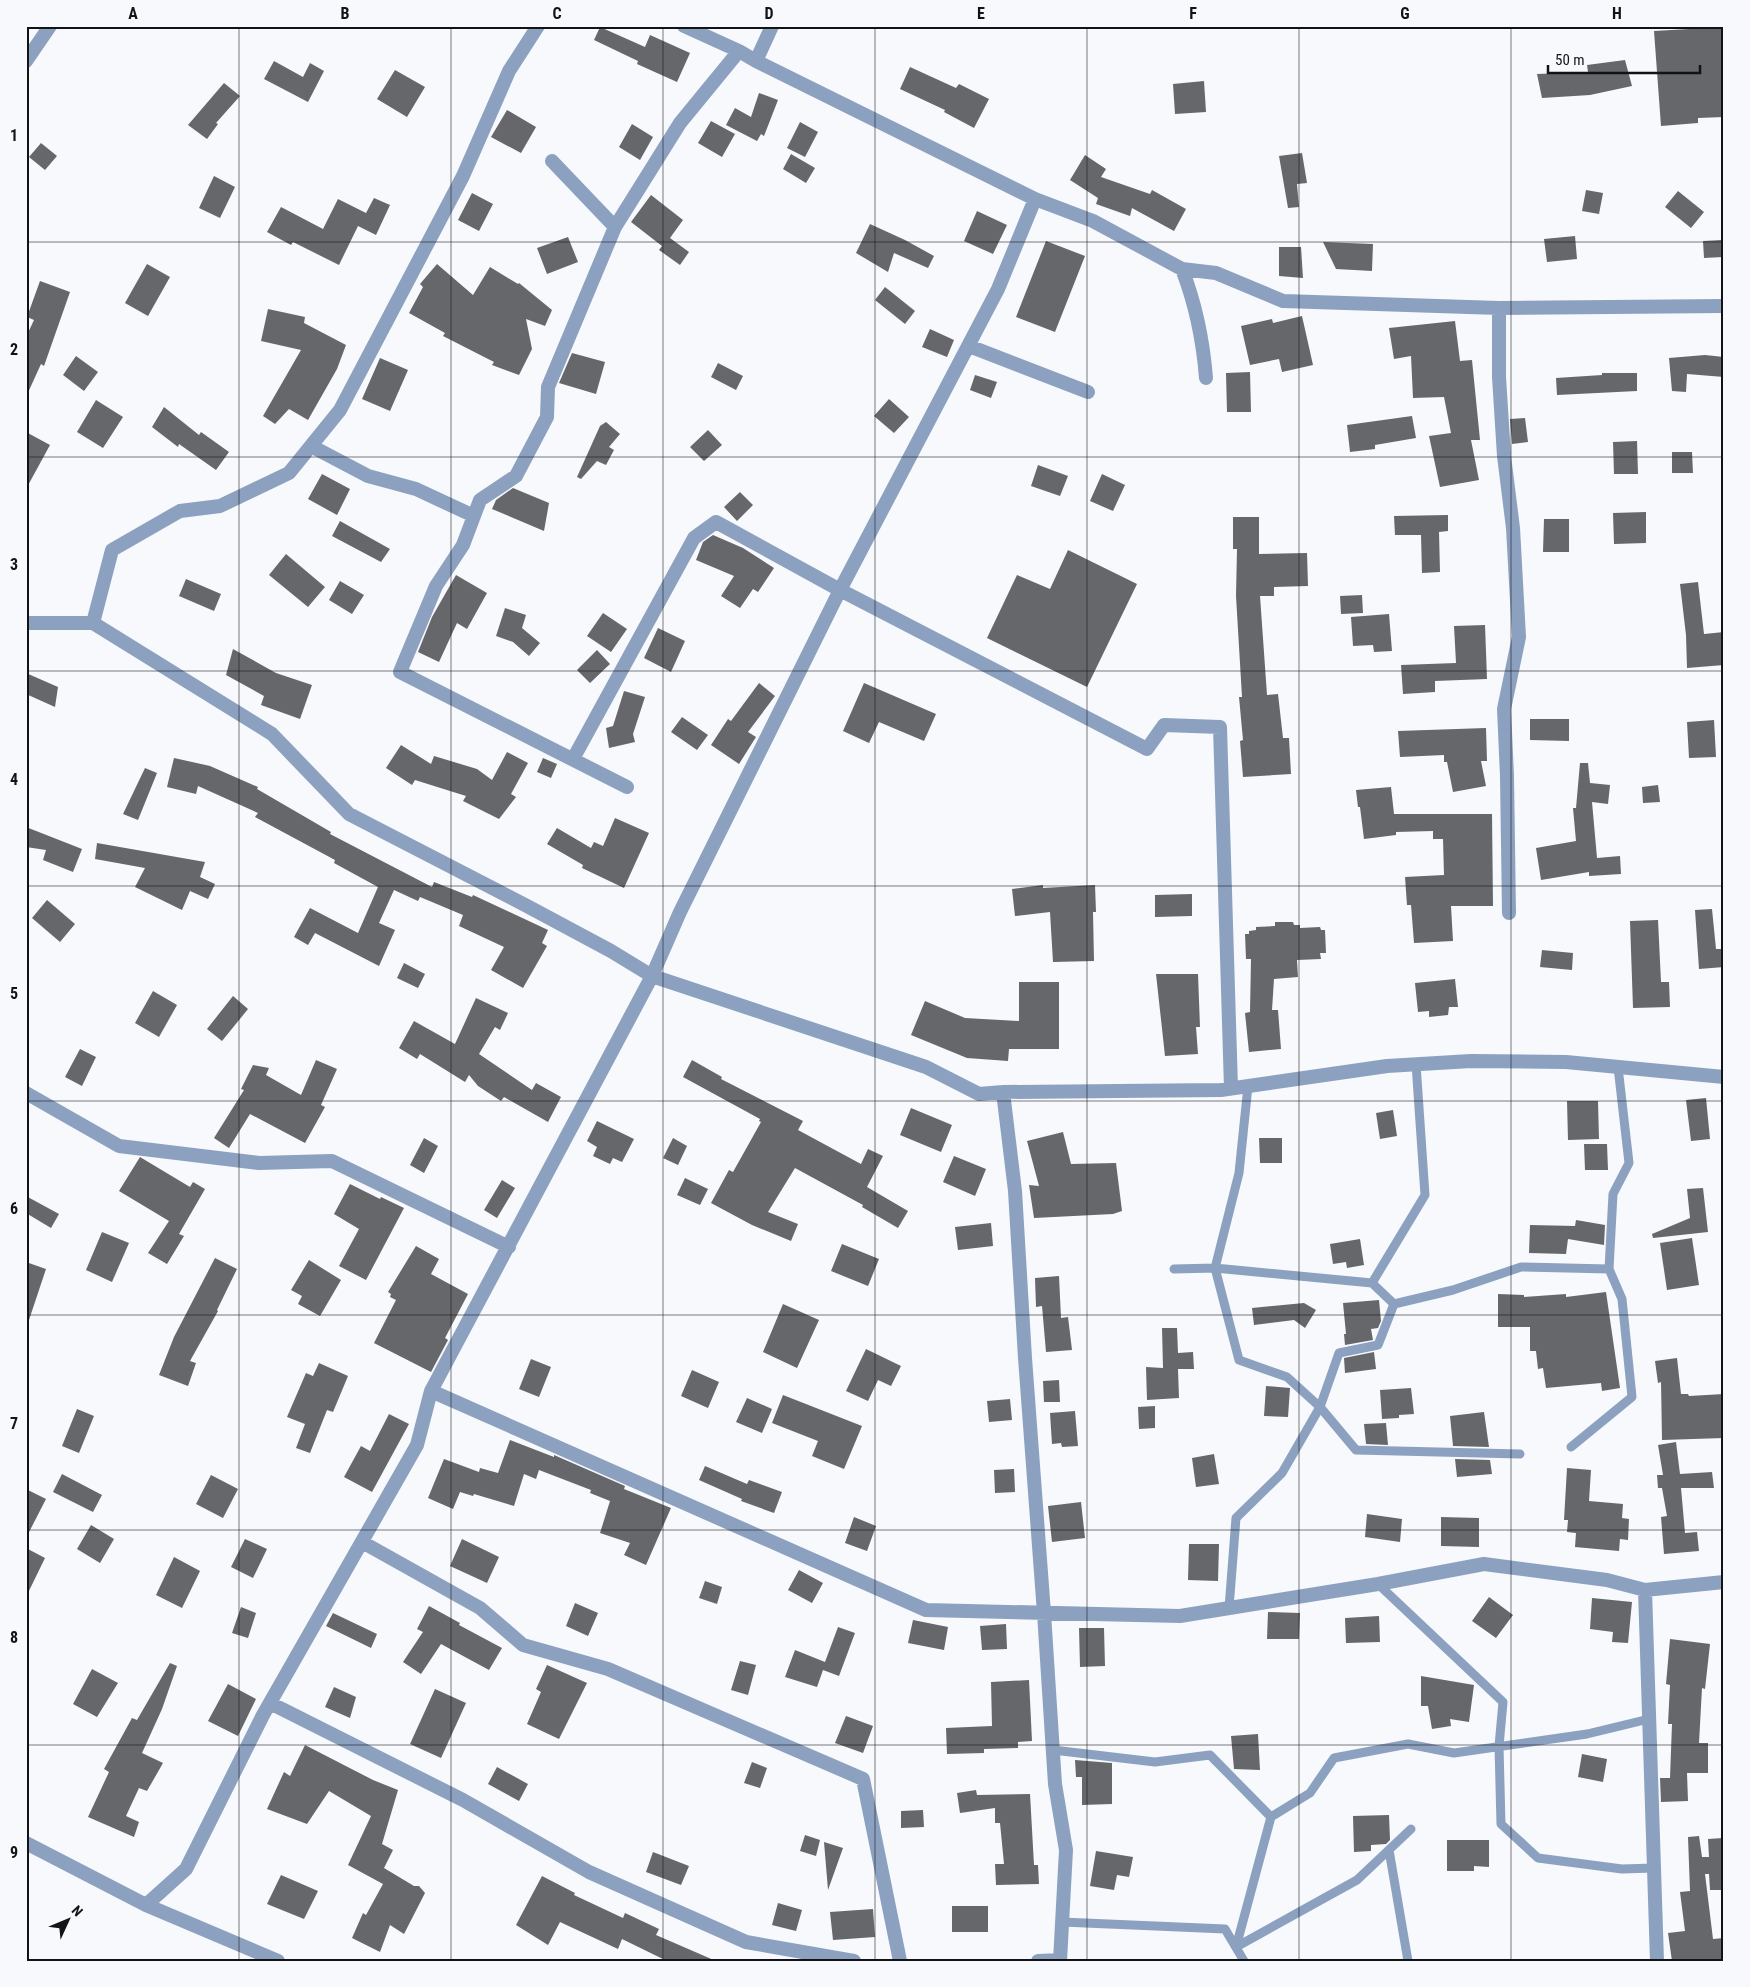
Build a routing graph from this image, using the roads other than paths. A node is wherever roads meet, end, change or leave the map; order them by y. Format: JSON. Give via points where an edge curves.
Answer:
{"nodes":[{"id":1,"x":50,"y":26,"type":"edge"},
{"id":2,"x":538,"y":26,"type":"edge"},
{"id":3,"x":684,"y":26,"type":"edge"},
{"id":4,"x":772,"y":26,"type":"edge"},
{"id":5,"x":739,"y":50,"type":"junction"},
{"id":6,"x":26,"y":61,"type":"edge"},
{"id":7,"x":756,"y":61,"type":"junction"},
{"id":8,"x":552,"y":161,"type":"dead end"},
{"id":9,"x":1035,"y":199,"type":"junction"},
{"id":10,"x":614,"y":227,"type":"junction"},
{"id":11,"x":1182,"y":269,"type":"junction"},
{"id":12,"x":1724,"y":306,"type":"edge"},
{"id":13,"x":1499,"y":308,"type":"junction"},
{"id":14,"x":969,"y":346,"type":"junction"},
{"id":15,"x":1206,"y":378,"type":"dead end"},
{"id":16,"x":1088,"y":392,"type":"dead end"},
{"id":17,"x":311,"y":446,"type":"junction"},
{"id":18,"x":474,"y":516,"type":"junction"},
{"id":19,"x":840,"y":590,"type":"junction"},
{"id":20,"x":26,"y":623,"type":"edge"},
{"id":21,"x":93,"y":623,"type":"junction"},
{"id":22,"x":573,"y":759,"type":"junction"},
{"id":23,"x":627,"y":787,"type":"dead end"},
{"id":24,"x":1509,"y":913,"type":"dead end"},
{"id":25,"x":652,"y":976,"type":"junction"},
{"id":26,"x":1416,"y":1064,"type":"junction"},
{"id":27,"x":1618,"y":1067,"type":"junction"},
{"id":28,"x":1724,"y":1077,"type":"edge"},
{"id":29,"x":1248,"y":1086,"type":"junction"},
{"id":30,"x":1231,"y":1088,"type":"junction"},
{"id":31,"x":1003,"y":1092,"type":"junction"},
{"id":32,"x":26,"y":1093,"type":"edge"},
{"id":33,"x":509,"y":1247,"type":"junction"},
{"id":34,"x":1215,"y":1268,"type":"junction"},
{"id":35,"x":1174,"y":1269,"type":"dead end"},
{"id":36,"x":1609,"y":1269,"type":"junction"},
{"id":37,"x":1372,"y":1283,"type":"junction"},
{"id":38,"x":1394,"y":1304,"type":"junction"},
{"id":39,"x":431,"y":1391,"type":"junction"},
{"id":40,"x":1320,"y":1407,"type":"junction"},
{"id":41,"x":1571,"y":1446,"type":"dead end"},
{"id":42,"x":1520,"y":1454,"type":"dead end"},
{"id":43,"x":362,"y":1542,"type":"junction"},
{"id":44,"x":1724,"y":1582,"type":"edge"},
{"id":45,"x":1378,"y":1584,"type":"junction"},
{"id":46,"x":1645,"y":1590,"type":"junction"},
{"id":47,"x":1229,"y":1608,"type":"junction"},
{"id":48,"x":1044,"y":1613,"type":"junction"},
{"id":49,"x":270,"y":1703,"type":"junction"},
{"id":50,"x":1649,"y":1719,"type":"junction"},
{"id":51,"x":1499,"y":1746,"type":"junction"},
{"id":52,"x":1053,"y":1750,"type":"junction"},
{"id":53,"x":1271,"y":1816,"type":"junction"},
{"id":54,"x":1411,"y":1829,"type":"dead end"},
{"id":55,"x":26,"y":1843,"type":"edge"},
{"id":56,"x":1389,"y":1850,"type":"junction"},
{"id":57,"x":1654,"y":1868,"type":"junction"},
{"id":58,"x":146,"y":1905,"type":"junction"},
{"id":59,"x":1062,"y":1922,"type":"junction"},
{"id":60,"x":1236,"y":1947,"type":"junction"},
{"id":61,"x":1060,"y":1960,"type":"edge"},
{"id":62,"x":278,"y":1961,"type":"edge"},
{"id":63,"x":854,"y":1961,"type":"edge"},
{"id":64,"x":900,"y":1961,"type":"edge"},
{"id":65,"x":1038,"y":1961,"type":"edge"},
{"id":66,"x":1244,"y":1961,"type":"edge"},
{"id":67,"x":1408,"y":1961,"type":"edge"},
{"id":68,"x":1657,"y":1961,"type":"edge"}],
"edges":[{"from":1,"to":6,"type":"street"},
{"from":2,"to":17,"type":"street","via":[[509,71],[463,176],[340,410]]},
{"from":3,"to":5,"type":"street"},
{"from":4,"to":7,"type":"street"},
{"from":5,"to":7,"type":"street"},
{"from":5,"to":10,"type":"street","via":[[680,123]]},
{"from":7,"to":9,"type":"street"},
{"from":8,"to":10,"type":"street"},
{"from":9,"to":11,"type":"street","via":[[1093,221]]},
{"from":9,"to":14,"type":"street","via":[[998,289]]},
{"from":10,"to":18,"type":"street","via":[[548,387],[547,417],[516,476],[480,500]]},
{"from":11,"to":13,"type":"street","via":[[1216,272],[1283,301]]},
{"from":11,"to":15,"type":"street","via":[[1194,300],[1204,345]]},
{"from":12,"to":13,"type":"street"},
{"from":13,"to":24,"type":"street","via":[[1499,377],[1519,637],[1504,709]]},
{"from":14,"to":16,"type":"street"},
{"from":14,"to":19,"type":"street"},
{"from":17,"to":18,"type":"street","via":[[368,476],[416,489]]},
{"from":17,"to":21,"type":"street","via":[[288,473],[220,506],[180,511],[112,550]]},
{"from":18,"to":22,"type":"street","via":[[463,545],[436,586],[400,672]]},
{"from":19,"to":22,"type":"street","via":[[716,522],[694,538]]},
{"from":19,"to":25,"type":"street","via":[[680,912]]},
{"from":19,"to":30,"type":"street","via":[[1147,749],[1164,725],[1220,727]]},
{"from":20,"to":21,"type":"street"},
{"from":21,"to":25,"type":"street","via":[[272,734],[349,814],[527,906]]},
{"from":22,"to":23,"type":"street"},
{"from":25,"to":31,"type":"street","via":[[926,1067],[979,1094]]},
{"from":25,"to":33,"type":"street"},
{"from":26,"to":27,"type":"street","via":[[1566,1062]]},
{"from":26,"to":29,"type":"street"},
{"from":26,"to":37,"type":"lane","via":[[1425,1195]]},
{"from":27,"to":28,"type":"street"},
{"from":27,"to":36,"type":"lane","via":[[1629,1163],[1613,1194]]},
{"from":29,"to":30,"type":"street"},
{"from":29,"to":34,"type":"lane","via":[[1239,1173]]},
{"from":30,"to":31,"type":"street"},
{"from":31,"to":48,"type":"street","via":[[1015,1191]]},
{"from":32,"to":33,"type":"street","via":[[119,1146],[259,1163],[332,1161]]},
{"from":33,"to":39,"type":"street"},
{"from":34,"to":35,"type":"lane"},
{"from":34,"to":37,"type":"lane"},
{"from":34,"to":40,"type":"lane","via":[[1239,1360],[1287,1377]]},
{"from":36,"to":38,"type":"lane","via":[[1521,1267],[1453,1290]]},
{"from":36,"to":41,"type":"lane","via":[[1622,1299],[1632,1397]]},
{"from":37,"to":38,"type":"lane"},
{"from":38,"to":40,"type":"lane","via":[[1378,1345],[1339,1354]]},
{"from":39,"to":43,"type":"street","via":[[417,1445]]},
{"from":39,"to":48,"type":"street","via":[[926,1610]]},
{"from":40,"to":42,"type":"lane","via":[[1356,1450]]},
{"from":40,"to":47,"type":"lane","via":[[1282,1473],[1236,1518]]},
{"from":43,"to":49,"type":"street"},
{"from":43,"to":64,"type":"street","via":[[480,1608],[523,1645],[608,1669],[863,1779]]},
{"from":44,"to":46,"type":"street"},
{"from":45,"to":46,"type":"street","via":[[1484,1564],[1607,1580]]},
{"from":45,"to":47,"type":"street"},
{"from":45,"to":51,"type":"lane","via":[[1503,1702]]},
{"from":46,"to":50,"type":"street"},
{"from":47,"to":48,"type":"street","via":[[1180,1616]]},
{"from":48,"to":52,"type":"street"},
{"from":49,"to":58,"type":"street","via":[[186,1869]]},
{"from":49,"to":63,"type":"street","via":[[464,1800],[590,1872],[746,1942]]},
{"from":50,"to":51,"type":"lane","via":[[1587,1734]]},
{"from":50,"to":57,"type":"street"},
{"from":51,"to":53,"type":"lane","via":[[1454,1753],[1408,1744],[1334,1758],[1310,1793]]},
{"from":51,"to":57,"type":"lane","via":[[1501,1824],[1538,1858],[1622,1869]]},
{"from":52,"to":53,"type":"lane","via":[[1155,1762],[1210,1755]]},
{"from":52,"to":59,"type":"street","via":[[1054,1784],[1066,1850]]},
{"from":53,"to":60,"type":"lane"},
{"from":54,"to":56,"type":"lane"},
{"from":55,"to":58,"type":"street"},
{"from":56,"to":60,"type":"lane","via":[[1357,1880]]},
{"from":56,"to":67,"type":"lane"},
{"from":57,"to":68,"type":"street"},
{"from":58,"to":62,"type":"street"},
{"from":59,"to":60,"type":"lane","via":[[1225,1929]]},
{"from":59,"to":61,"type":"street"},
{"from":60,"to":66,"type":"lane"},
{"from":61,"to":65,"type":"street"}]}
